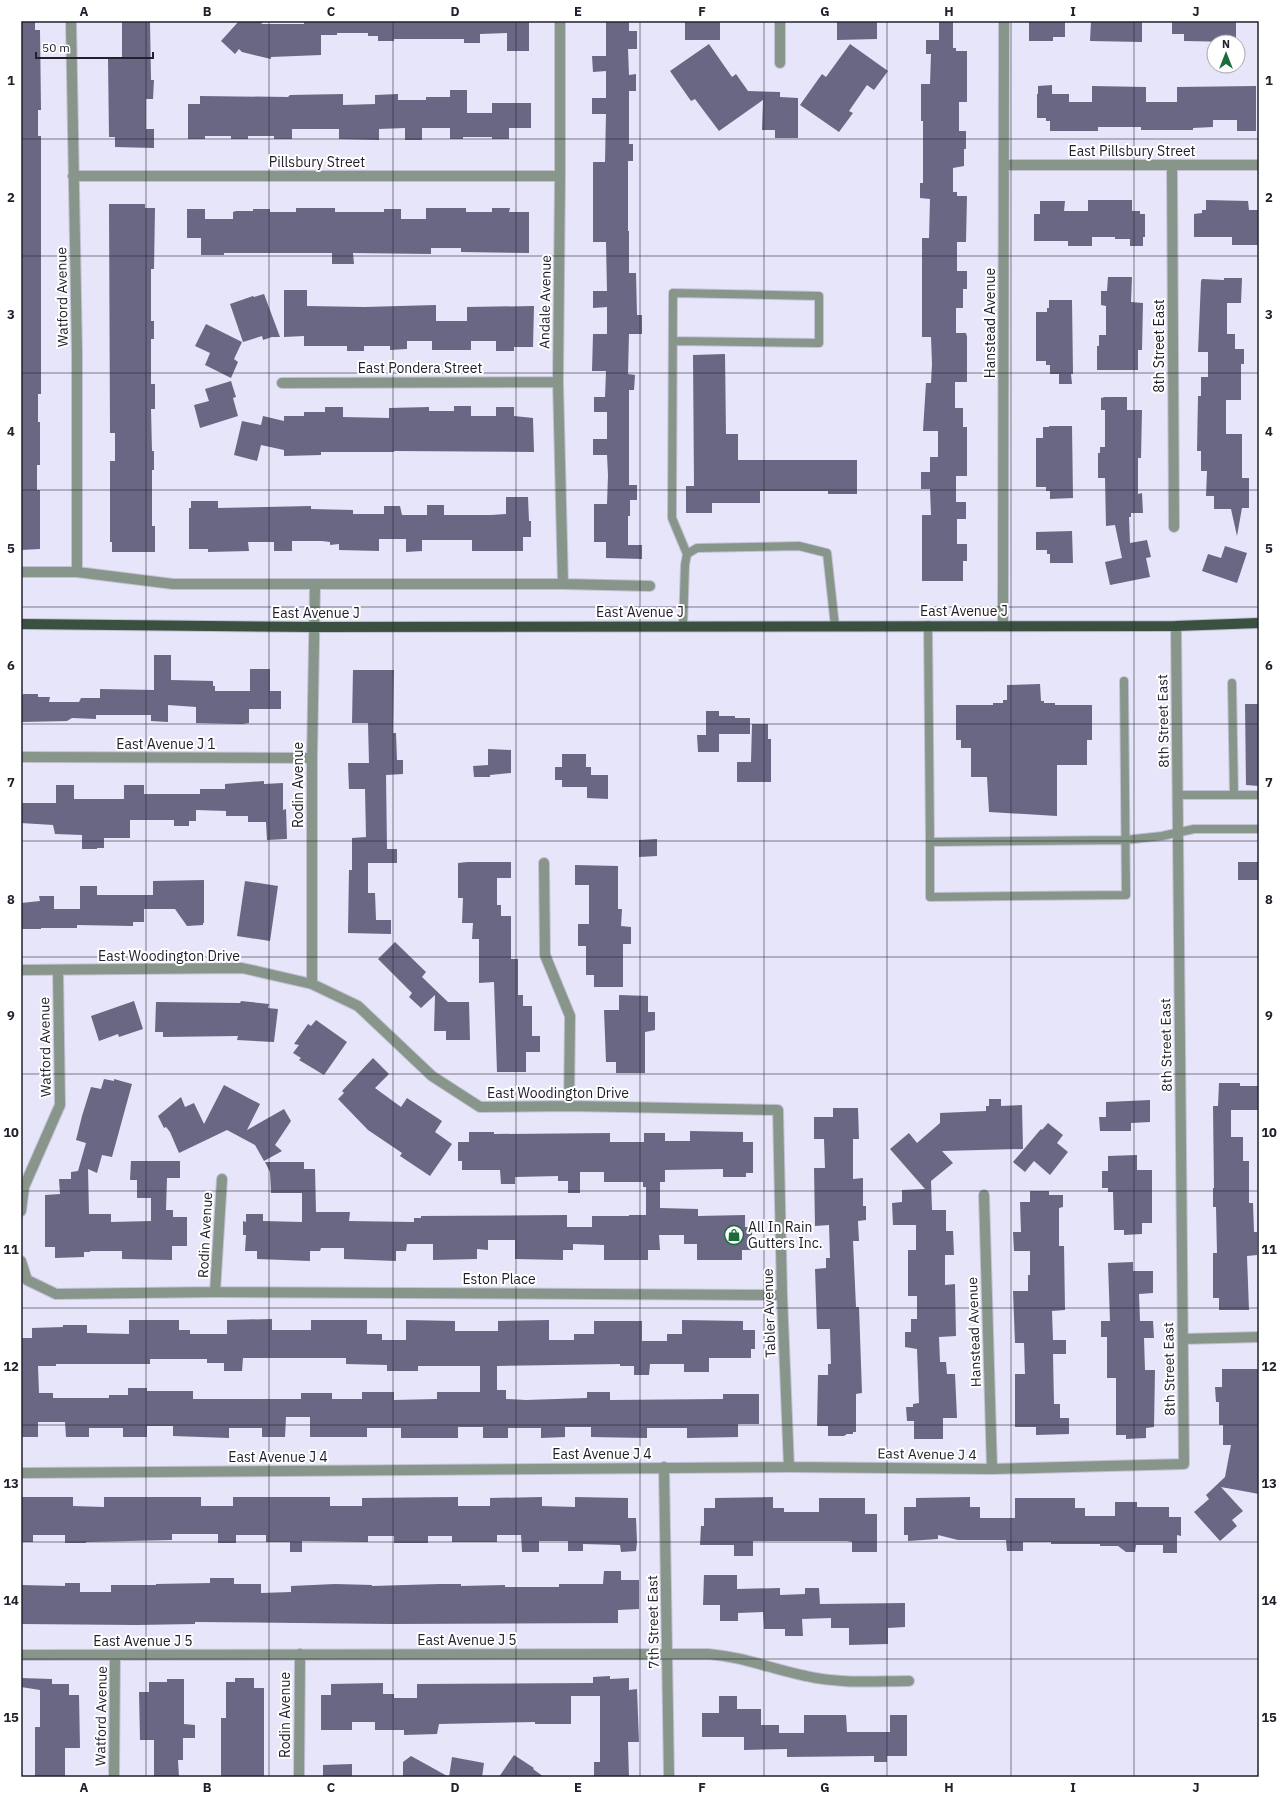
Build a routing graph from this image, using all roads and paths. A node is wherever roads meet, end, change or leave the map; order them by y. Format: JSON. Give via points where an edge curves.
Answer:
{"nodes":[{"id":1,"x":71,"y":21,"type":"edge"},
{"id":2,"x":560,"y":21,"type":"edge"},
{"id":3,"x":780,"y":21,"type":"edge"},
{"id":4,"x":1004,"y":21,"type":"edge"},
{"id":5,"x":780,"y":63,"type":"dead end"},
{"id":6,"x":1172,"y":165,"type":"junction"},
{"id":7,"x":1259,"y":165,"type":"edge"},
{"id":8,"x":1005,"y":166,"type":"junction"},
{"id":9,"x":73,"y":176,"type":"junction"},
{"id":10,"x":560,"y":176,"type":"junction"},
{"id":11,"x":673,"y":341,"type":"junction"},
{"id":12,"x":558,"y":382,"type":"junction"},
{"id":13,"x":282,"y":383,"type":"dead end"},
{"id":14,"x":1174,"y":527,"type":"dead end"},
{"id":15,"x":687,"y":554,"type":"junction"},
{"id":16,"x":21,"y":572,"type":"edge"},
{"id":17,"x":78,"y":572,"type":"junction"},
{"id":18,"x":563,"y":584,"type":"junction"},
{"id":19,"x":315,"y":585,"type":"junction"},
{"id":20,"x":650,"y":586,"type":"dead end"},
{"id":21,"x":1259,"y":623,"type":"edge"},
{"id":22,"x":21,"y":624,"type":"edge"},
{"id":23,"x":928,"y":625,"type":"junction"},
{"id":24,"x":1003,"y":625,"type":"junction"},
{"id":25,"x":683,"y":626,"type":"junction"},
{"id":26,"x":835,"y":626,"type":"junction"},
{"id":27,"x":1176,"y":626,"type":"junction"},
{"id":28,"x":314,"y":627,"type":"junction"},
{"id":29,"x":1124,"y":681,"type":"dead end"},
{"id":30,"x":1232,"y":683,"type":"dead end"},
{"id":31,"x":21,"y":757,"type":"edge"},
{"id":32,"x":312,"y":758,"type":"junction"},
{"id":33,"x":1177,"y":795,"type":"junction"},
{"id":34,"x":1234,"y":795,"type":"junction"},
{"id":35,"x":1259,"y":795,"type":"edge"},
{"id":36,"x":1259,"y":829,"type":"edge"},
{"id":37,"x":1178,"y":832,"type":"junction"},
{"id":38,"x":1125,"y":840,"type":"junction"},
{"id":39,"x":930,"y":842,"type":"junction"},
{"id":40,"x":544,"y":863,"type":"dead end"},
{"id":41,"x":21,"y":970,"type":"edge"},
{"id":42,"x":58,"y":970,"type":"junction"},
{"id":43,"x":312,"y":984,"type":"junction"},
{"id":44,"x":569,"y":1106,"type":"junction"},
{"id":45,"x":778,"y":1110,"type":"joint"},
{"id":46,"x":222,"y":1179,"type":"dead end"},
{"id":47,"x":984,"y":1195,"type":"dead end"},
{"id":48,"x":21,"y":1211,"type":"edge"},
{"id":49,"x":21,"y":1261,"type":"edge"},
{"id":50,"x":215,"y":1292,"type":"junction"},
{"id":51,"x":782,"y":1295,"type":"junction"},
{"id":52,"x":1259,"y":1337,"type":"edge"},
{"id":53,"x":1183,"y":1339,"type":"junction"},
{"id":54,"x":1184,"y":1464,"type":"joint"},
{"id":55,"x":664,"y":1467,"type":"junction"},
{"id":56,"x":789,"y":1467,"type":"junction"},
{"id":57,"x":992,"y":1469,"type":"junction"},
{"id":58,"x":21,"y":1473,"type":"edge"},
{"id":59,"x":300,"y":1654,"type":"junction"},
{"id":60,"x":21,"y":1655,"type":"edge"},
{"id":61,"x":115,"y":1655,"type":"junction"},
{"id":62,"x":668,"y":1655,"type":"junction"},
{"id":63,"x":909,"y":1681,"type":"dead end"},
{"id":64,"x":114,"y":1777,"type":"edge"},
{"id":65,"x":299,"y":1777,"type":"edge"},
{"id":66,"x":669,"y":1777,"type":"edge"}],
"edges":[{"from":1,"to":9,"type":"street","name":"Watford Avenue"},
{"from":2,"to":10,"type":"street","name":"Andale Avenue"},
{"from":3,"to":5,"type":"street"},
{"from":4,"to":8,"type":"street","name":"Hanstead Avenue"},
{"from":6,"to":7,"type":"street","name":"East Pillsbury Street"},
{"from":6,"to":8,"type":"street","name":"East Pillsbury Street"},
{"from":6,"to":14,"type":"street","name":"8th Street East"},
{"from":8,"to":24,"type":"street","name":"Hanstead Avenue"},
{"from":9,"to":10,"type":"street","name":"Pillsbury Street"},
{"from":9,"to":17,"type":"street","name":"Watford Avenue","via":[[78,353]]},
{"from":10,"to":12,"type":"street","name":"Andale Avenue"},
{"from":11,"to":11,"type":"lane","via":[[673,293],[819,296],[819,343]]},
{"from":11,"to":15,"type":"lane","via":[[672,518]]},
{"from":12,"to":13,"type":"street","name":"East Pondera Street"},
{"from":12,"to":18,"type":"street","name":"Andale Avenue"},
{"from":15,"to":25,"type":"lane"},
{"from":15,"to":26,"type":"lane","via":[[697,548],[799,546],[827,553]]},
{"from":16,"to":17,"type":"street"},
{"from":17,"to":19,"type":"street","via":[[173,584]]},
{"from":18,"to":19,"type":"street"},
{"from":18,"to":20,"type":"street"},
{"from":19,"to":28,"type":"street","name":"Rodin Avenue"},
{"from":21,"to":27,"type":"main road","name":"East Avenue J"},
{"from":22,"to":28,"type":"main road","name":"East Avenue J"},
{"from":23,"to":24,"type":"main road","name":"East Avenue J"},
{"from":23,"to":26,"type":"main road","name":"East Avenue J"},
{"from":23,"to":39,"type":"lane"},
{"from":24,"to":27,"type":"main road","name":"East Avenue J"},
{"from":25,"to":26,"type":"main road","name":"East Avenue J"},
{"from":25,"to":28,"type":"main road","name":"East Avenue J"},
{"from":27,"to":33,"type":"street","name":"8th Street East"},
{"from":28,"to":32,"type":"street","name":"Rodin Avenue"},
{"from":29,"to":38,"type":"lane"},
{"from":30,"to":34,"type":"lane"},
{"from":31,"to":32,"type":"street","name":"East Avenue J 1"},
{"from":32,"to":43,"type":"street","name":"Rodin Avenue"},
{"from":33,"to":34,"type":"lane"},
{"from":33,"to":37,"type":"street","name":"8th Street East"},
{"from":34,"to":35,"type":"lane"},
{"from":36,"to":37,"type":"lane","via":[[1194,829]]},
{"from":37,"to":38,"type":"lane"},
{"from":37,"to":53,"type":"street","name":"8th Street East"},
{"from":38,"to":39,"type":"lane"},
{"from":38,"to":39,"type":"lane","via":[[1126,895],[1118,896],[930,897]]},
{"from":40,"to":44,"type":"street","via":[[545,955],[570,1016]]},
{"from":41,"to":42,"type":"street","name":"East Woodington Drive"},
{"from":42,"to":43,"type":"street","name":"East Woodington Drive","via":[[242,968]]},
{"from":42,"to":48,"type":"street","name":"Watford Avenue","via":[[60,1105],[24,1187]]},
{"from":43,"to":44,"type":"street","name":"East Woodington Drive","via":[[358,1006],[432,1076],[480,1107]]},
{"from":44,"to":45,"type":"street","name":"East Woodington Drive"},
{"from":45,"to":51,"type":"street","name":"Tabler Avenue"},
{"from":46,"to":50,"type":"street","name":"Rodin Avenue"},
{"from":47,"to":57,"type":"street","name":"Hanstead Avenue"},
{"from":49,"to":50,"type":"street","via":[[27,1280],[56,1294]]},
{"from":50,"to":51,"type":"street","name":"Eston Place"},
{"from":51,"to":56,"type":"street","name":"Tabler Avenue"},
{"from":52,"to":53,"type":"street"},
{"from":53,"to":54,"type":"street","name":"8th Street East"},
{"from":54,"to":57,"type":"street","name":"East Avenue J 4"},
{"from":55,"to":56,"type":"street","name":"East Avenue J 4"},
{"from":55,"to":58,"type":"street","name":"East Avenue J 4"},
{"from":55,"to":62,"type":"street","name":"7th Street East"},
{"from":56,"to":57,"type":"street","name":"East Avenue J 4"},
{"from":59,"to":61,"type":"street","name":"East Avenue J 5"},
{"from":59,"to":62,"type":"street","name":"East Avenue J 5"},
{"from":59,"to":65,"type":"street","name":"Rodin Avenue"},
{"from":60,"to":61,"type":"street","name":"East Avenue J 5"},
{"from":61,"to":64,"type":"street","name":"Watford Avenue"},
{"from":62,"to":63,"type":"street","name":"East Avenue J 5","via":[[726,1656],[824,1680]]},
{"from":62,"to":66,"type":"street","name":"7th Street East"}]}
